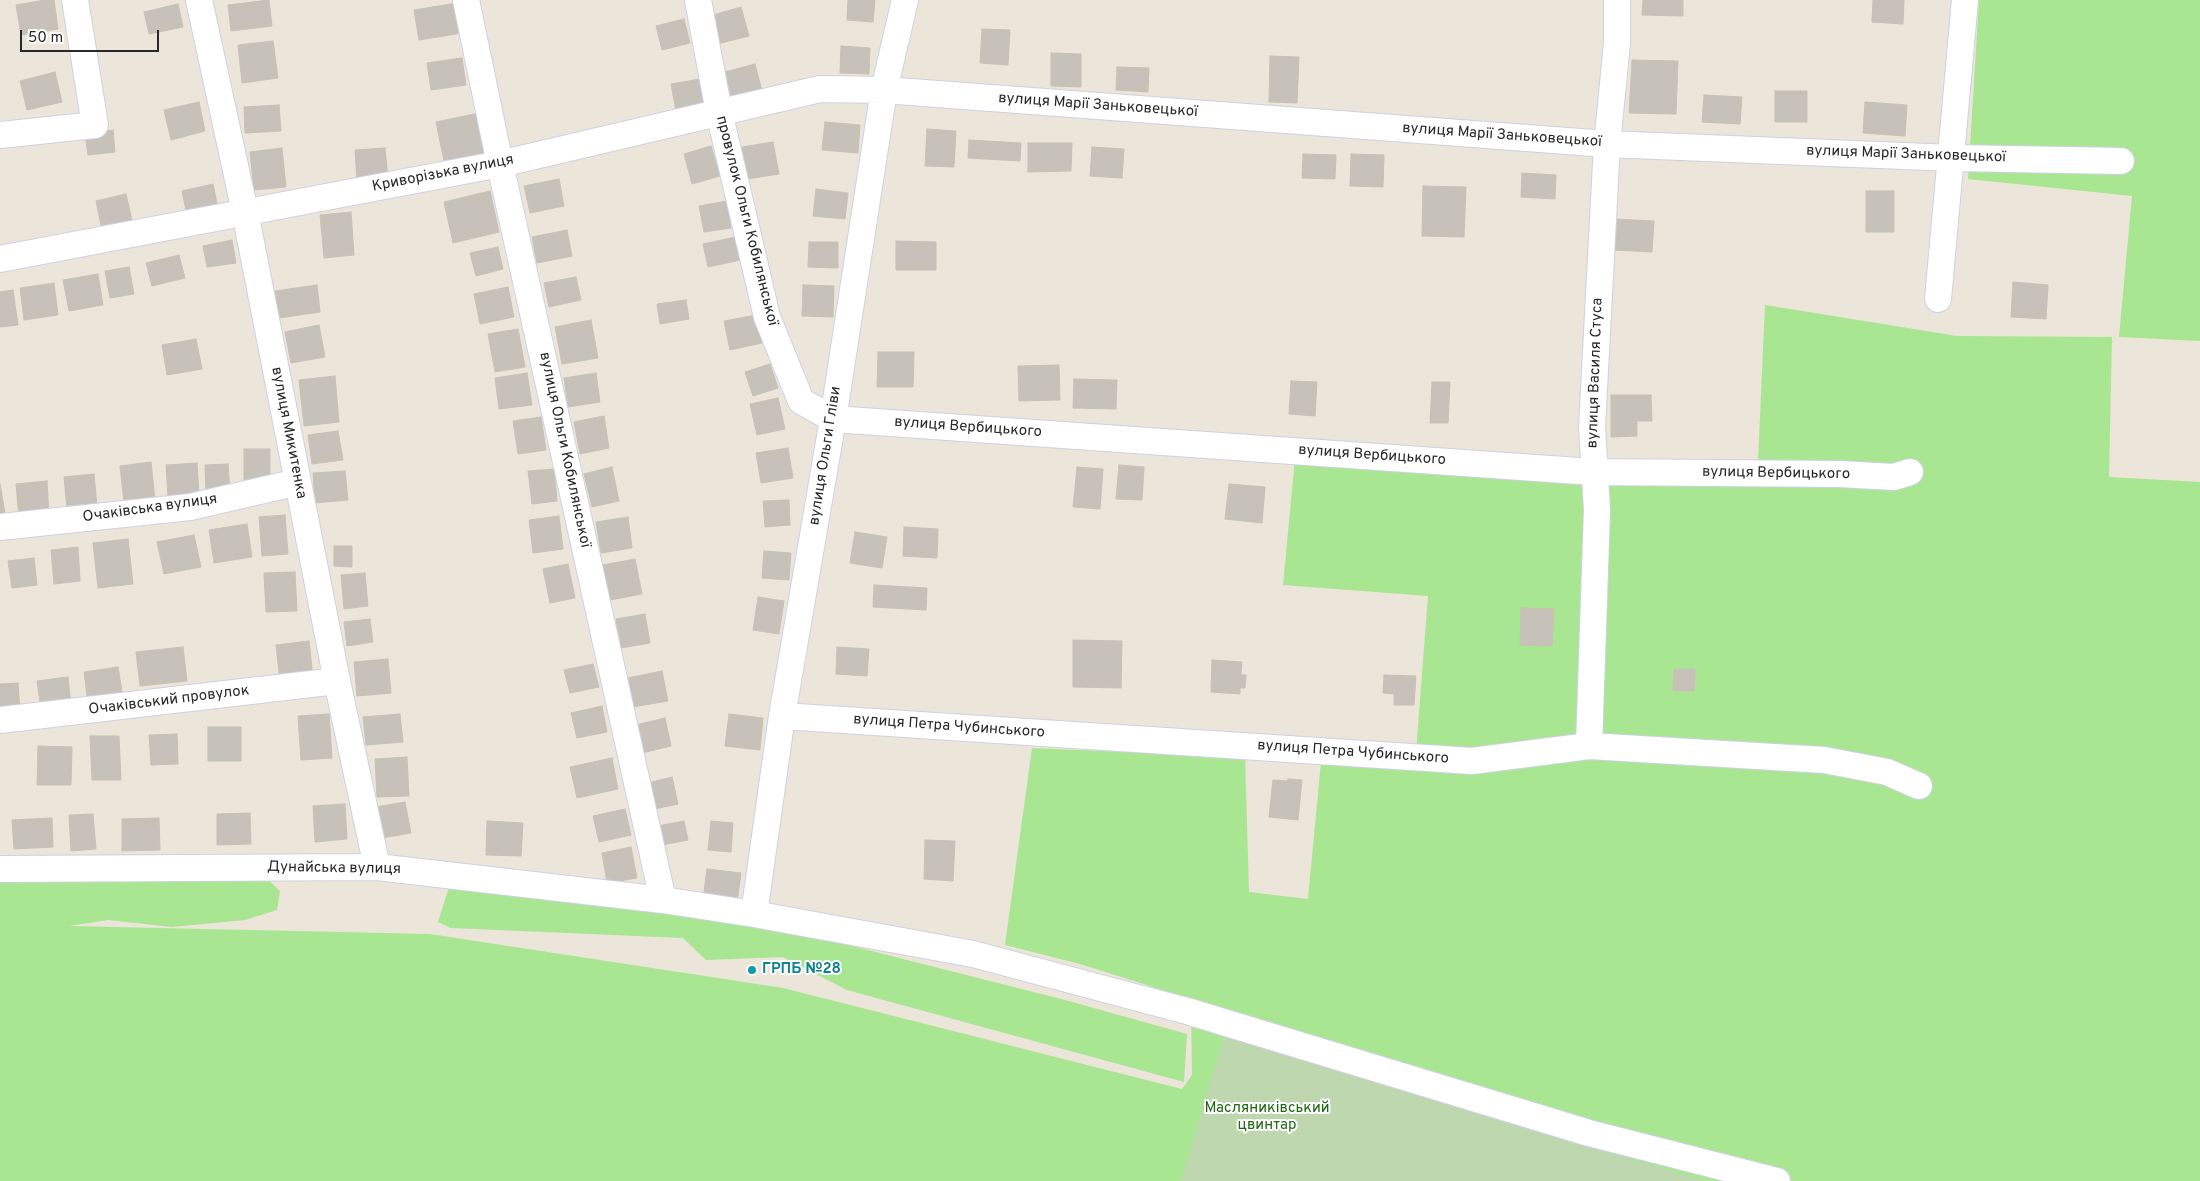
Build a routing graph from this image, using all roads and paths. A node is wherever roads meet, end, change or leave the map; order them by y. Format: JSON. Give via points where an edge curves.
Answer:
{"nodes":[{"id":1,"x":75,"y":0,"type":"edge"},
{"id":2,"x":200,"y":0,"type":"edge"},
{"id":3,"x":466,"y":0,"type":"edge"},
{"id":4,"x":698,"y":0,"type":"edge"},
{"id":5,"x":905,"y":0,"type":"edge"},
{"id":6,"x":1618,"y":0,"type":"edge"},
{"id":7,"x":1965,"y":0,"type":"edge"},
{"id":8,"x":884,"y":90,"type":"junction"},
{"id":9,"x":720,"y":112,"type":"junction"},
{"id":10,"x":0,"y":135,"type":"edge"},
{"id":11,"x":1607,"y":144,"type":"junction"},
{"id":12,"x":1953,"y":158,"type":"junction"},
{"id":13,"x":2121,"y":161,"type":"dead end"},
{"id":14,"x":500,"y":164,"type":"junction"},
{"id":15,"x":246,"y":212,"type":"junction"},
{"id":16,"x":0,"y":259,"type":"edge"},
{"id":17,"x":1938,"y":299,"type":"dead end"},
{"id":18,"x":833,"y":419,"type":"junction"},
{"id":19,"x":1594,"y":472,"type":"junction"},
{"id":20,"x":1910,"y":472,"type":"dead end"},
{"id":21,"x":298,"y":482,"type":"junction"},
{"id":22,"x":0,"y":527,"type":"edge"},
{"id":23,"x":337,"y":681,"type":"junction"},
{"id":24,"x":782,"y":716,"type":"junction"},
{"id":25,"x":0,"y":720,"type":"edge"},
{"id":26,"x":1589,"y":746,"type":"junction"},
{"id":27,"x":1919,"y":786,"type":"dead end"},
{"id":28,"x":377,"y":867,"type":"junction"},
{"id":29,"x":0,"y":869,"type":"edge"},
{"id":30,"x":663,"y":900,"type":"junction"},
{"id":31,"x":754,"y":914,"type":"junction"},
{"id":32,"x":1777,"y":1181,"type":"edge"}],
"edges":[{"from":1,"to":10,"type":"street","via":[[95,125]]},
{"from":2,"to":15,"type":"street","name":"вулиця Микитенка"},
{"from":3,"to":14,"type":"street","name":"вулиця Ольги Кобилянської"},
{"from":4,"to":9,"type":"street","name":"провулок Ольги Кобилянської"},
{"from":5,"to":8,"type":"street","name":"вулиця Ольги Гліви"},
{"from":6,"to":11,"type":"street","name":"вулиця Василя Стуса"},
{"from":7,"to":12,"type":"street"},
{"from":8,"to":9,"type":"street","name":"Криворізька вулиця","via":[[820,89]]},
{"from":8,"to":11,"type":"street","name":"вулиця Марії Заньковецької"},
{"from":8,"to":18,"type":"street","name":"вулиця Ольги Гліви"},
{"from":9,"to":14,"type":"street","name":"Криворізька вулиця"},
{"from":9,"to":18,"type":"street","name":"провулок Ольги Кобилянської","via":[[767,318],[801,401]]},
{"from":11,"to":12,"type":"street","name":"вулиця Марії Заньковецької"},
{"from":11,"to":19,"type":"street","name":"вулиця Василя Стуса","via":[[1592,427]]},
{"from":12,"to":13,"type":"street","name":"вулиця Марії Заньковецької"},
{"from":12,"to":17,"type":"street"},
{"from":14,"to":15,"type":"street","name":"Криворізька вулиця"},
{"from":14,"to":30,"type":"street","name":"вулиця Ольги Кобилянської"},
{"from":15,"to":16,"type":"street","name":"Криворізька вулиця"},
{"from":15,"to":21,"type":"street","name":"вулиця Микитенка"},
{"from":18,"to":19,"type":"street","name":"вулиця Вербицького"},
{"from":18,"to":24,"type":"street","name":"вулиця Ольги Гліви"},
{"from":19,"to":20,"type":"street","name":"вулиця Вербицького","via":[[1894,477]]},
{"from":19,"to":26,"type":"street","name":"вулиця Василя Стуса","via":[[1597,510]]},
{"from":21,"to":22,"type":"street","name":"Очаківська вулиця","via":[[190,507]]},
{"from":21,"to":23,"type":"street","name":"вулиця Микитенка"},
{"from":23,"to":25,"type":"street","name":"Очаківський провулок"},
{"from":23,"to":28,"type":"street","name":"вулиця Микитенка"},
{"from":24,"to":26,"type":"street","name":"вулиця Петра Чубинського","via":[[1472,761]]},
{"from":24,"to":31,"type":"street","name":"вулиця Ольги Гліви"},
{"from":26,"to":27,"type":"street","name":"вулиця Петра Чубинського","via":[[1824,760],[1887,772]]},
{"from":28,"to":29,"type":"street","name":"Дунайська вулиця"},
{"from":28,"to":30,"type":"street","name":"Дунайська вулиця"},
{"from":30,"to":31,"type":"street","name":"Дунайська вулиця"},
{"from":31,"to":32,"type":"street","name":"Дунайська вулиця","via":[[973,954],[1187,1011],[1589,1133]]}]}
